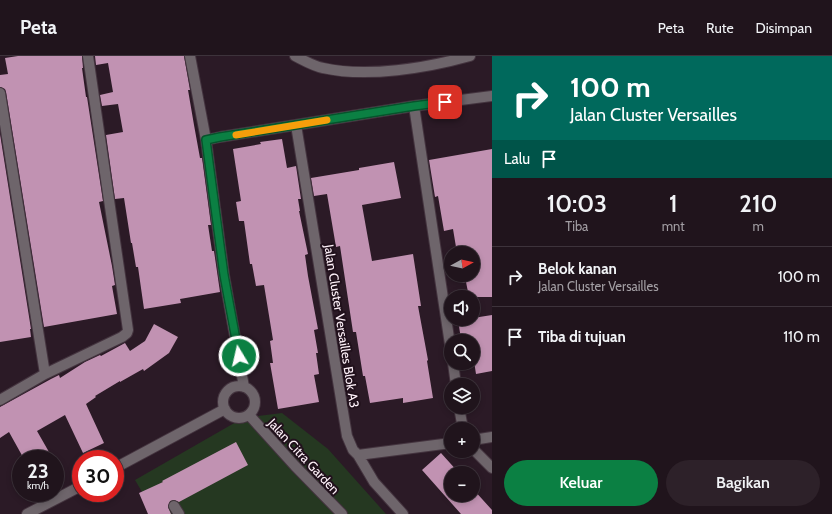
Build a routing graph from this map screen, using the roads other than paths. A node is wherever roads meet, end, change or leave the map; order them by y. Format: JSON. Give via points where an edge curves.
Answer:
{"nodes":[{"id":1,"x":88,"y":56,"type":"edge"},
{"id":2,"x":190,"y":56,"type":"edge"},
{"id":3,"x":295,"y":56,"type":"edge"},
{"id":4,"x":470,"y":56,"type":"edge"},
{"id":5,"x":0,"y":93,"type":"edge"},
{"id":6,"x":492,"y":96,"type":"edge"},
{"id":7,"x":414,"y":106,"type":"junction"},
{"id":8,"x":296,"y":125,"type":"junction"},
{"id":9,"x":206,"y":140,"type":"junction"},
{"id":10,"x":448,"y":334,"type":"edge"},
{"id":11,"x":45,"y":374,"type":"junction"},
{"id":12,"x":244,"y":387,"type":"junction"},
{"id":13,"x":0,"y":400,"type":"edge"},
{"id":14,"x":225,"y":409,"type":"junction"},
{"id":15,"x":249,"y":415,"type":"junction"},
{"id":16,"x":492,"y":437,"type":"edge"},
{"id":17,"x":480,"y":439,"type":"edge"},
{"id":18,"x":444,"y":444,"type":"edge"},
{"id":19,"x":358,"y":455,"type":"junction"},
{"id":20,"x":480,"y":456,"type":"edge"},
{"id":21,"x":124,"y":463,"type":"edge"},
{"id":22,"x":492,"y":468,"type":"edge"},
{"id":23,"x":72,"y":491,"type":"edge"},
{"id":24,"x":27,"y":514,"type":"edge"},
{"id":25,"x":342,"y":514,"type":"edge"},
{"id":26,"x":402,"y":514,"type":"edge"}],
"edges":[{"from":1,"to":11,"type":"street","via":[[128,330],[122,337]]},
{"from":2,"to":9,"type":"street"},
{"from":3,"to":4,"type":"street","via":[[322,68],[361,73],[446,63]]},
{"from":5,"to":11,"type":"street"},
{"from":6,"to":7,"type":"street"},
{"from":7,"to":8,"type":"street"},
{"from":7,"to":10,"type":"street"},
{"from":8,"to":9,"type":"street"},
{"from":8,"to":19,"type":"street","name":"Jalan Cluster Versailles Blok A3","via":[[344,418],[350,444]]},
{"from":9,"to":12,"type":"street","via":[[224,275]]},
{"from":11,"to":13,"type":"street"},
{"from":12,"to":14,"type":"street","via":[[238,386],[227,392],[224,397]]},
{"from":12,"to":15,"type":"street","via":[[249,389],[255,399],[255,405]]},
{"from":14,"to":15,"type":"street","via":[[236,418]]},
{"from":14,"to":21,"type":"street"},
{"from":15,"to":25,"type":"street","name":"Jalan Citra Garden","via":[[294,466]]},
{"from":16,"to":17,"type":"street"},
{"from":18,"to":19,"type":"street"},
{"from":19,"to":26,"type":"street","name":"Jalan Cluster Versailles Blok A3","via":[[374,482]]},
{"from":20,"to":22,"type":"street"},
{"from":23,"to":24,"type":"street"}]}
